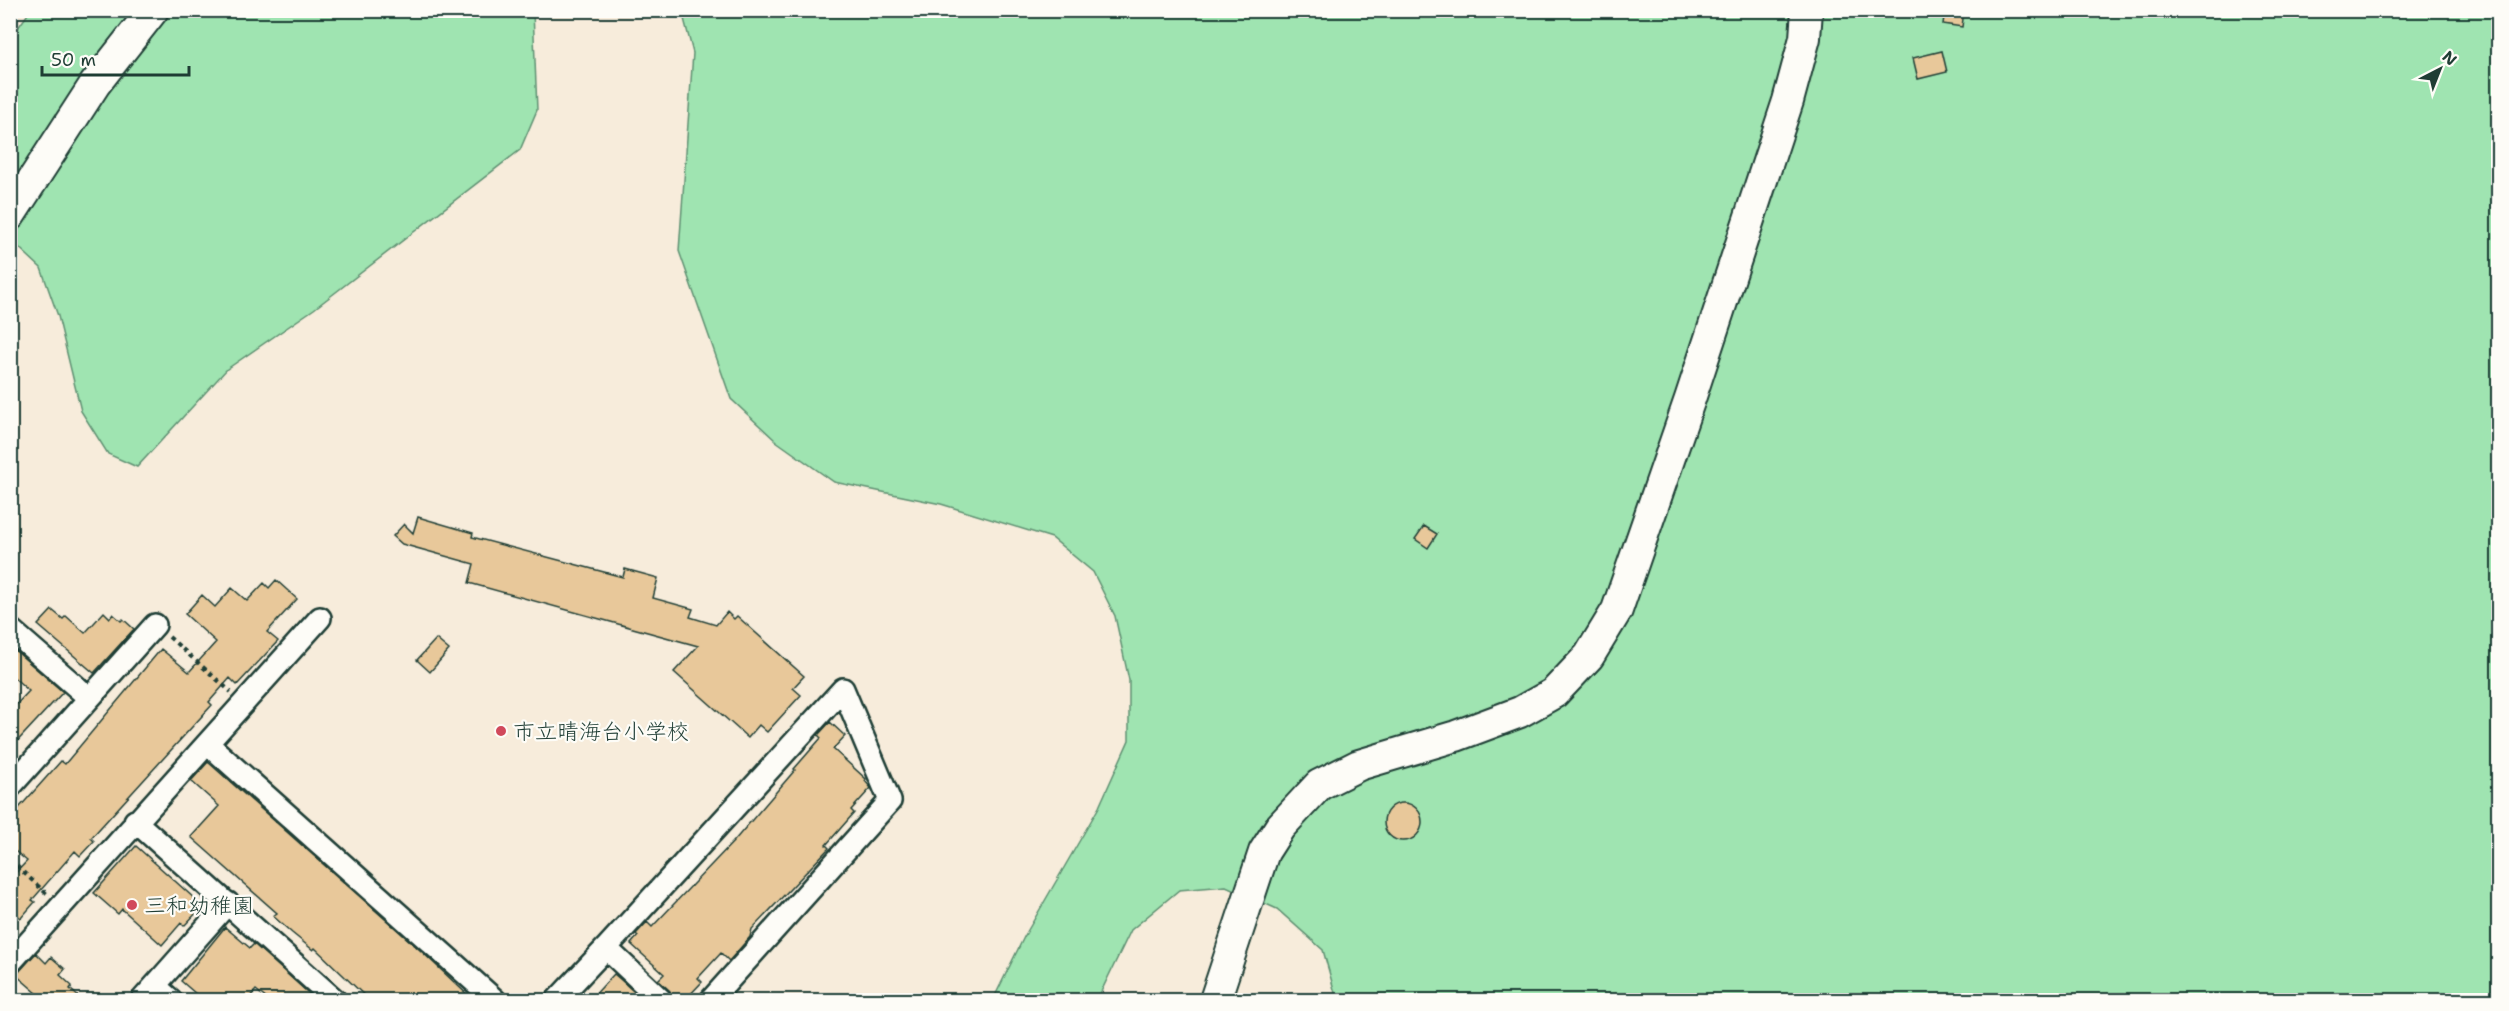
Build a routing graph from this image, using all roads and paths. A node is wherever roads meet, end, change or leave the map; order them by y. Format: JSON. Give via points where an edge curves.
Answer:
{"nodes":[{"id":1,"x":153,"y":10,"type":"edge"},
{"id":2,"x":1807,"y":10,"type":"edge"},
{"id":3,"x":10,"y":215,"type":"edge"},
{"id":4,"x":320,"y":618,"type":"dead end"},
{"id":5,"x":154,"y":625,"type":"joint"},
{"id":6,"x":10,"y":629,"type":"edge"},
{"id":7,"x":88,"y":697,"type":"junction"},
{"id":8,"x":244,"y":703,"type":"junction"},
{"id":9,"x":208,"y":744,"type":"junction"},
{"id":10,"x":10,"y":787,"type":"edge"},
{"id":11,"x":135,"y":821,"type":"junction"},
{"id":12,"x":10,"y":860,"type":"edge"},
{"id":13,"x":228,"y":903,"type":"junction"},
{"id":14,"x":60,"y":906,"type":"junction"},
{"id":15,"x":606,"y":948,"type":"junction"},
{"id":16,"x":10,"y":963,"type":"edge"},
{"id":17,"x":148,"y":993,"type":"edge"},
{"id":18,"x":171,"y":1000,"type":"edge"},
{"id":19,"x":335,"y":1000,"type":"edge"},
{"id":20,"x":495,"y":1000,"type":"edge"},
{"id":21,"x":557,"y":1000,"type":"edge"},
{"id":22,"x":661,"y":1000,"type":"edge"},
{"id":23,"x":711,"y":1000,"type":"edge"},
{"id":24,"x":1215,"y":1000,"type":"edge"}],
"edges":[{"from":1,"to":3,"type":"street","via":[[95,84]]},
{"from":2,"to":24,"type":"street","via":[[1805,38],[1788,101],[1617,610],[1589,656],[1554,693],[1520,712],[1359,765],[1319,785],[1280,827],[1264,852]]},
{"from":4,"to":8,"type":"street"},
{"from":5,"to":7,"type":"street"},
{"from":5,"to":8,"type":"path"},
{"from":6,"to":7,"type":"street"},
{"from":7,"to":10,"type":"street"},
{"from":8,"to":9,"type":"street"},
{"from":9,"to":11,"type":"street"},
{"from":9,"to":20,"type":"street"},
{"from":11,"to":13,"type":"street"},
{"from":11,"to":14,"type":"street"},
{"from":12,"to":14,"type":"path"},
{"from":13,"to":17,"type":"street"},
{"from":13,"to":19,"type":"street"},
{"from":14,"to":16,"type":"street"},
{"from":15,"to":21,"type":"street"},
{"from":15,"to":22,"type":"street"},
{"from":15,"to":23,"type":"street","via":[[843,689],[890,801]]},
{"from":17,"to":18,"type":"street"}]}
